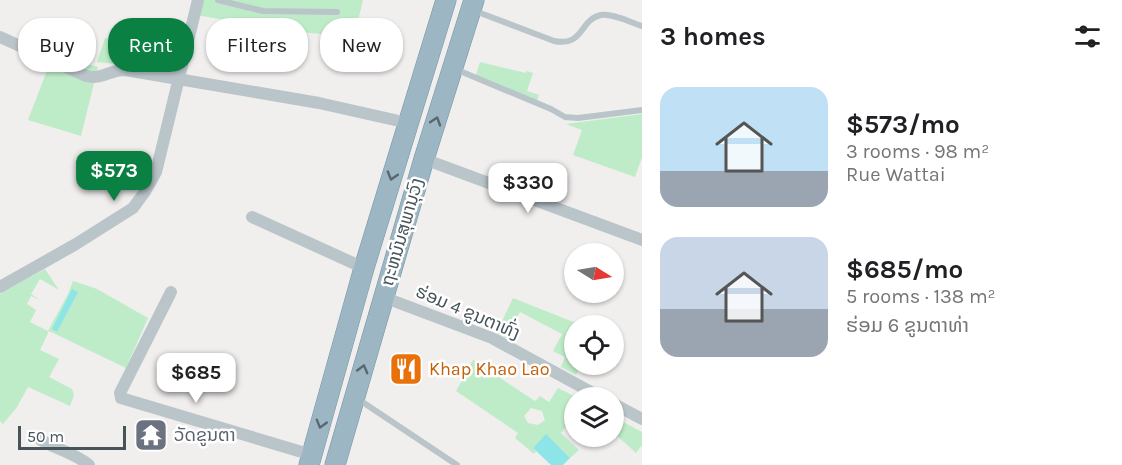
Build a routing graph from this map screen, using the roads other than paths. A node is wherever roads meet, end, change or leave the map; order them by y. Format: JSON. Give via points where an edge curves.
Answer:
{"nodes":[{"id":1,"x":198,"y":0,"type":"edge"},
{"id":2,"x":218,"y":0,"type":"edge"},
{"id":3,"x":446,"y":0,"type":"edge"},
{"id":4,"x":472,"y":5,"type":"edge"},
{"id":5,"x":338,"y":12,"type":"dead end"},
{"id":6,"x":642,"y":26,"type":"edge"},
{"id":7,"x":0,"y":38,"type":"edge"},
{"id":8,"x":453,"y":68,"type":"junction"},
{"id":9,"x":180,"y":79,"type":"junction"},
{"id":10,"x":642,"y":110,"type":"edge"},
{"id":11,"x":408,"y":123,"type":"junction"},
{"id":12,"x":424,"y":159,"type":"junction"},
{"id":13,"x":252,"y":217,"type":"dead end"},
{"id":14,"x":642,"y":240,"type":"edge"},
{"id":15,"x":364,"y":268,"type":"junction"},
{"id":16,"x":0,"y":287,"type":"edge"},
{"id":17,"x":171,"y":292,"type":"dead end"},
{"id":18,"x":383,"y":297,"type":"junction"},
{"id":19,"x":582,"y":387,"type":"edge"},
{"id":20,"x":355,"y":397,"type":"junction"},
{"id":21,"x":624,"y":409,"type":"edge"},
{"id":22,"x":642,"y":419,"type":"edge"},
{"id":23,"x":41,"y":440,"type":"dead end"},
{"id":24,"x":310,"y":460,"type":"edge"},
{"id":25,"x":89,"y":465,"type":"edge"},
{"id":26,"x":335,"y":465,"type":"edge"},
{"id":27,"x":457,"y":465,"type":"edge"}],
"edges":[{"from":1,"to":9,"type":"street"},
{"from":2,"to":5,"type":"lane","via":[[263,11]]},
{"from":3,"to":11,"type":"highway","name":"ຖະຫນົນສຸພານຸວົງ"},
{"from":4,"to":6,"type":"lane","via":[[564,43],[599,15]]},
{"from":4,"to":8,"type":"highway","name":"ຖະຫນົນສຸພານຸວົງ"},
{"from":7,"to":9,"type":"street","via":[[86,76],[96,78],[125,70]]},
{"from":8,"to":10,"type":"lane","via":[[565,117]]},
{"from":12,"to":8,"type":"highway","name":"ຖະຫນົນສຸພານຸວົງ","one_way":true},
{"from":9,"to":11,"type":"street"},
{"from":9,"to":16,"type":"street","via":[[156,172],[133,208]]},
{"from":11,"to":15,"type":"highway","name":"ຖະຫນົນສຸພານຸວົງ","one_way":true},
{"from":12,"to":14,"type":"street"},
{"from":12,"to":18,"type":"highway","name":"ຖະຫນົນສຸພານຸວົງ"},
{"from":13,"to":15,"type":"street"},
{"from":15,"to":24,"type":"highway","name":"ຖະຫນົນສຸພານຸວົງ","one_way":true},
{"from":17,"to":24,"type":"street","via":[[120,393],[121,398]]},
{"from":18,"to":19,"type":"street","name":"ຮ່ອມ 4 ຂູນຕາທົ່ງ","via":[[492,338]]},
{"from":20,"to":18,"type":"highway","name":"ຖະຫນົນສຸພານຸວົງ","one_way":true},
{"from":20,"to":26,"type":"highway","name":"ຖະຫນົນສຸພານຸວົງ"},
{"from":20,"to":27,"type":"lane"},
{"from":21,"to":22,"type":"street"},
{"from":23,"to":25,"type":"street"}]}
